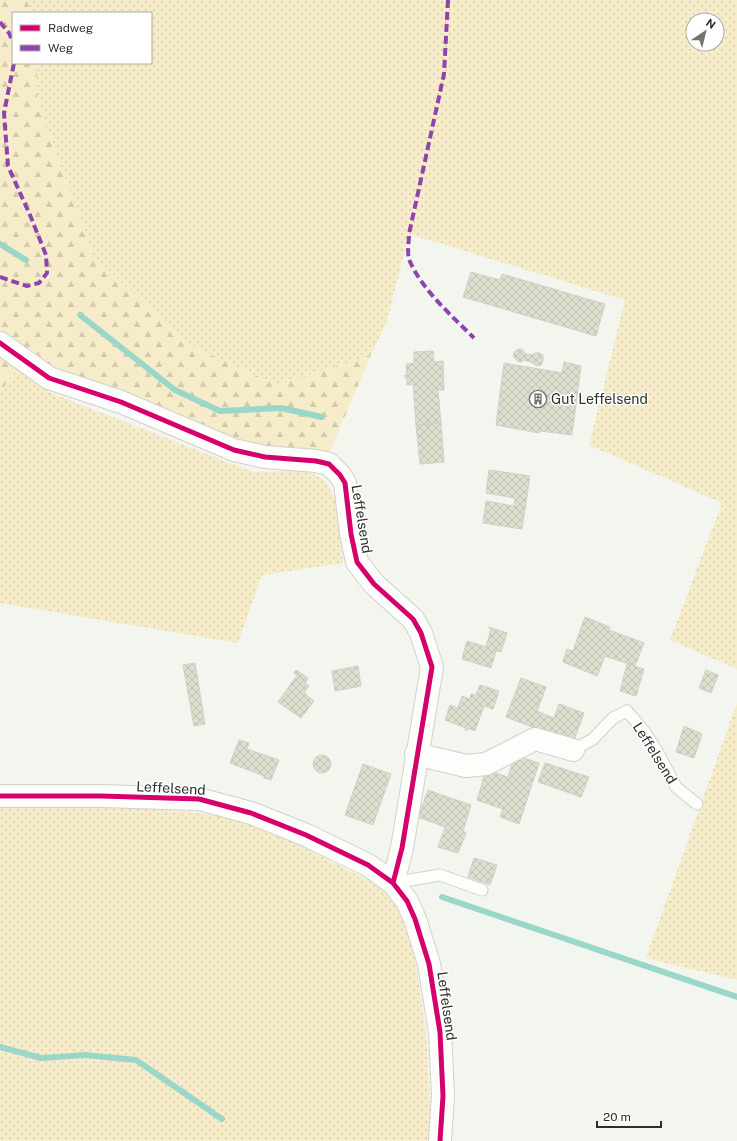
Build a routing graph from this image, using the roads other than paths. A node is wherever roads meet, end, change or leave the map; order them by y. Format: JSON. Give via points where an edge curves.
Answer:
{"nodes":[{"id":1,"x":0,"y":343,"type":"edge"},
{"id":2,"x":573,"y":750,"type":"joint"},
{"id":3,"x":416,"y":754,"type":"junction"},
{"id":4,"x":0,"y":796,"type":"edge"},
{"id":5,"x":697,"y":804,"type":"dead end"},
{"id":6,"x":393,"y":883,"type":"junction"},
{"id":7,"x":482,"y":890,"type":"dead end"},
{"id":8,"x":440,"y":1141,"type":"edge"}],
"edges":[{"from":1,"to":3,"type":"street","name":"Leffelsend","via":[[49,378],[121,402],[234,450],[265,457],[316,460],[329,464],[345,483],[357,562],[374,584],[413,619],[421,632],[432,667]]},
{"from":2,"to":3,"type":"street","name":"Leffelsend","via":[[535,739],[486,764],[466,766]]},
{"from":2,"to":5,"type":"lane","name":"Leffelsend","via":[[593,739],[613,718],[626,711],[644,731],[676,787]]},
{"from":3,"to":6,"type":"street","name":"Leffelsend","via":[[402,848]]},
{"from":4,"to":6,"type":"street","name":"Leffelsend","via":[[199,798],[251,813],[306,835],[368,865]]},
{"from":6,"to":7,"type":"lane","via":[[440,875]]},
{"from":6,"to":8,"type":"street","name":"Leffelsend","via":[[410,907],[429,964],[440,1032],[443,1096]]}]}
